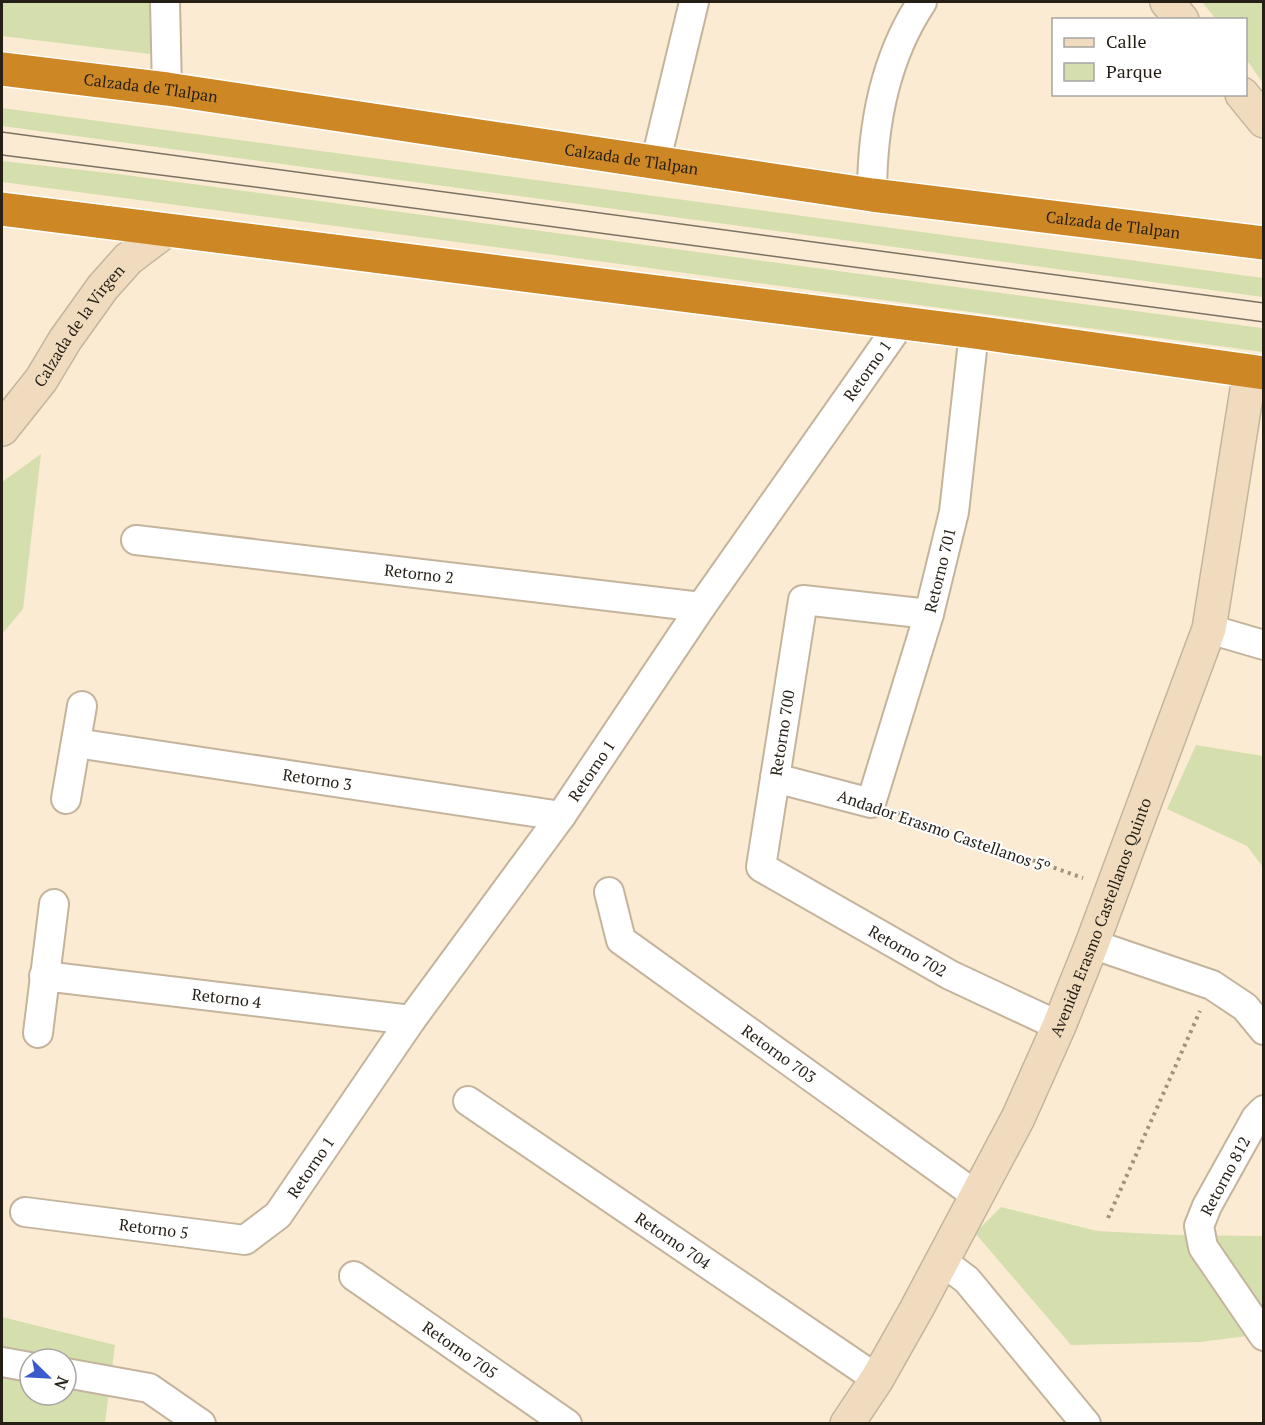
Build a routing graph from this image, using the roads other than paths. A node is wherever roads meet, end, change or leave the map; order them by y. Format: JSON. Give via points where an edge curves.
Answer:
{"nodes":[{"id":1,"x":165,"y":2,"type":"edge"},
{"id":2,"x":694,"y":2,"type":"edge"},
{"id":3,"x":922,"y":2,"type":"edge"},
{"id":4,"x":1167,"y":2,"type":"edge"},
{"id":5,"x":1180,"y":18,"type":"edge"},
{"id":6,"x":2,"y":69,"type":"edge"},
{"id":7,"x":167,"y":89,"type":"junction"},
{"id":8,"x":1244,"y":96,"type":"edge"},
{"id":9,"x":1263,"y":121,"type":"edge"},
{"id":10,"x":655,"y":164,"type":"junction"},
{"id":11,"x":872,"y":195,"type":"junction"},
{"id":12,"x":2,"y":209,"type":"edge"},
{"id":13,"x":165,"y":231,"type":"junction"},
{"id":14,"x":1263,"y":243,"type":"edge"},
{"id":15,"x":900,"y":324,"type":"junction"},
{"id":16,"x":974,"y":332,"type":"junction"},
{"id":17,"x":1257,"y":372,"type":"edge"},
{"id":18,"x":2,"y":429,"type":"edge"},
{"id":19,"x":135,"y":540,"type":"dead end"},
{"id":20,"x":702,"y":607,"type":"junction"},
{"id":21,"x":929,"y":614,"type":"junction"},
{"id":22,"x":1209,"y":630,"type":"junction"},
{"id":23,"x":1263,"y":645,"type":"edge"},
{"id":24,"x":82,"y":706,"type":"dead end"},
{"id":25,"x":76,"y":743,"type":"junction"},
{"id":26,"x":775,"y":778,"type":"junction"},
{"id":27,"x":66,"y":800,"type":"dead end"},
{"id":28,"x":871,"y":803,"type":"joint"},
{"id":29,"x":561,"y":816,"type":"junction"},
{"id":30,"x":760,"y":867,"type":"joint"},
{"id":31,"x":609,"y":892,"type":"dead end"},
{"id":32,"x":54,"y":904,"type":"dead end"},
{"id":33,"x":1092,"y":944,"type":"junction"},
{"id":34,"x":44,"y":975,"type":"junction"},
{"id":35,"x":411,"y":1020,"type":"junction"},
{"id":36,"x":1059,"y":1026,"type":"junction"},
{"id":37,"x":1263,"y":1030,"type":"edge"},
{"id":38,"x":38,"y":1033,"type":"dead end"},
{"id":39,"x":468,"y":1101,"type":"dead end"},
{"id":40,"x":1263,"y":1110,"type":"edge"},
{"id":41,"x":977,"y":1196,"type":"junction"},
{"id":42,"x":25,"y":1212,"type":"dead end"},
{"id":43,"x":278,"y":1215,"type":"joint"},
{"id":44,"x":942,"y":1261,"type":"junction"},
{"id":45,"x":354,"y":1276,"type":"dead end"},
{"id":46,"x":1263,"y":1336,"type":"edge"},
{"id":47,"x":2,"y":1362,"type":"edge"},
{"id":48,"x":18,"y":1365,"type":"edge"},
{"id":49,"x":78,"y":1376,"type":"edge"},
{"id":50,"x":877,"y":1379,"type":"junction"},
{"id":51,"x":201,"y":1424,"type":"edge"},
{"id":52,"x":567,"y":1424,"type":"edge"},
{"id":53,"x":847,"y":1424,"type":"edge"},
{"id":54,"x":1086,"y":1424,"type":"edge"}],
"edges":[{"from":1,"to":7,"type":"street"},
{"from":2,"to":10,"type":"street"},
{"from":3,"to":11,"type":"street","via":[[886,80],[872,156]]},
{"from":4,"to":5,"type":"street"},
{"from":6,"to":7,"type":"highway","name":"Calzada de Tlalpan"},
{"from":7,"to":10,"type":"highway","name":"Calzada de Tlalpan"},
{"from":8,"to":9,"type":"street"},
{"from":10,"to":11,"type":"highway","name":"Calzada de Tlalpan"},
{"from":11,"to":14,"type":"highway","name":"Calzada de Tlalpan"},
{"from":12,"to":13,"type":"highway"},
{"from":13,"to":15,"type":"highway"},
{"from":13,"to":18,"type":"street","name":"Calzada de la Virgen","via":[[128,259],[103,286],[41,380]]},
{"from":15,"to":16,"type":"highway"},
{"from":15,"to":20,"type":"street","name":"Retorno 1"},
{"from":16,"to":17,"type":"highway"},
{"from":16,"to":21,"type":"street","name":"Retorno 701","via":[[954,512]]},
{"from":17,"to":22,"type":"street","name":"Avenida Erasmo Castellanos Quinto"},
{"from":19,"to":20,"type":"street","name":"Retorno 2"},
{"from":20,"to":29,"type":"street","name":"Retorno 1"},
{"from":21,"to":26,"type":"street","name":"Retorno 700","via":[[803,600]]},
{"from":21,"to":28,"type":"street","name":"Retorno 701"},
{"from":22,"to":23,"type":"street"},
{"from":22,"to":33,"type":"street","name":"Avenida Erasmo Castellanos Quinto"},
{"from":24,"to":25,"type":"street"},
{"from":25,"to":27,"type":"street"},
{"from":25,"to":29,"type":"street","name":"Retorno 3"},
{"from":26,"to":28,"type":"street","name":"Andador Erasmo Castellanos 5º"},
{"from":26,"to":30,"type":"street","name":"Retorno 700"},
{"from":29,"to":35,"type":"street","name":"Retorno 1"},
{"from":30,"to":36,"type":"street","name":"Retorno 702","via":[[950,975]]},
{"from":31,"to":41,"type":"street","name":"Retorno 703","via":[[621,940]]},
{"from":32,"to":34,"type":"street"},
{"from":33,"to":36,"type":"street","name":"Avenida Erasmo Castellanos Quinto"},
{"from":33,"to":37,"type":"street","via":[[1212,985],[1245,1007]]},
{"from":34,"to":35,"type":"street","name":"Retorno 4"},
{"from":34,"to":38,"type":"street"},
{"from":35,"to":43,"type":"street","name":"Retorno 1"},
{"from":36,"to":41,"type":"street","name":"Avenida Erasmo Castellanos Quinto","via":[[1018,1118]]},
{"from":39,"to":50,"type":"street","name":"Retorno 704"},
{"from":40,"to":46,"type":"street","name":"Retorno 812","via":[[1212,1196],[1199,1226],[1203,1247]]},
{"from":41,"to":44,"type":"street","name":"Avenida Erasmo Castellanos Quinto"},
{"from":42,"to":43,"type":"street","name":"Retorno 5","via":[[245,1240]]},
{"from":44,"to":50,"type":"street","name":"Avenida Erasmo Castellanos Quinto"},
{"from":44,"to":54,"type":"street","via":[[967,1280]]},
{"from":45,"to":52,"type":"street","name":"Retorno 705"},
{"from":47,"to":48,"type":"street"},
{"from":49,"to":51,"type":"street","via":[[149,1388]]},
{"from":50,"to":53,"type":"street","name":"Avenida Erasmo Castellanos Quinto"}]}
